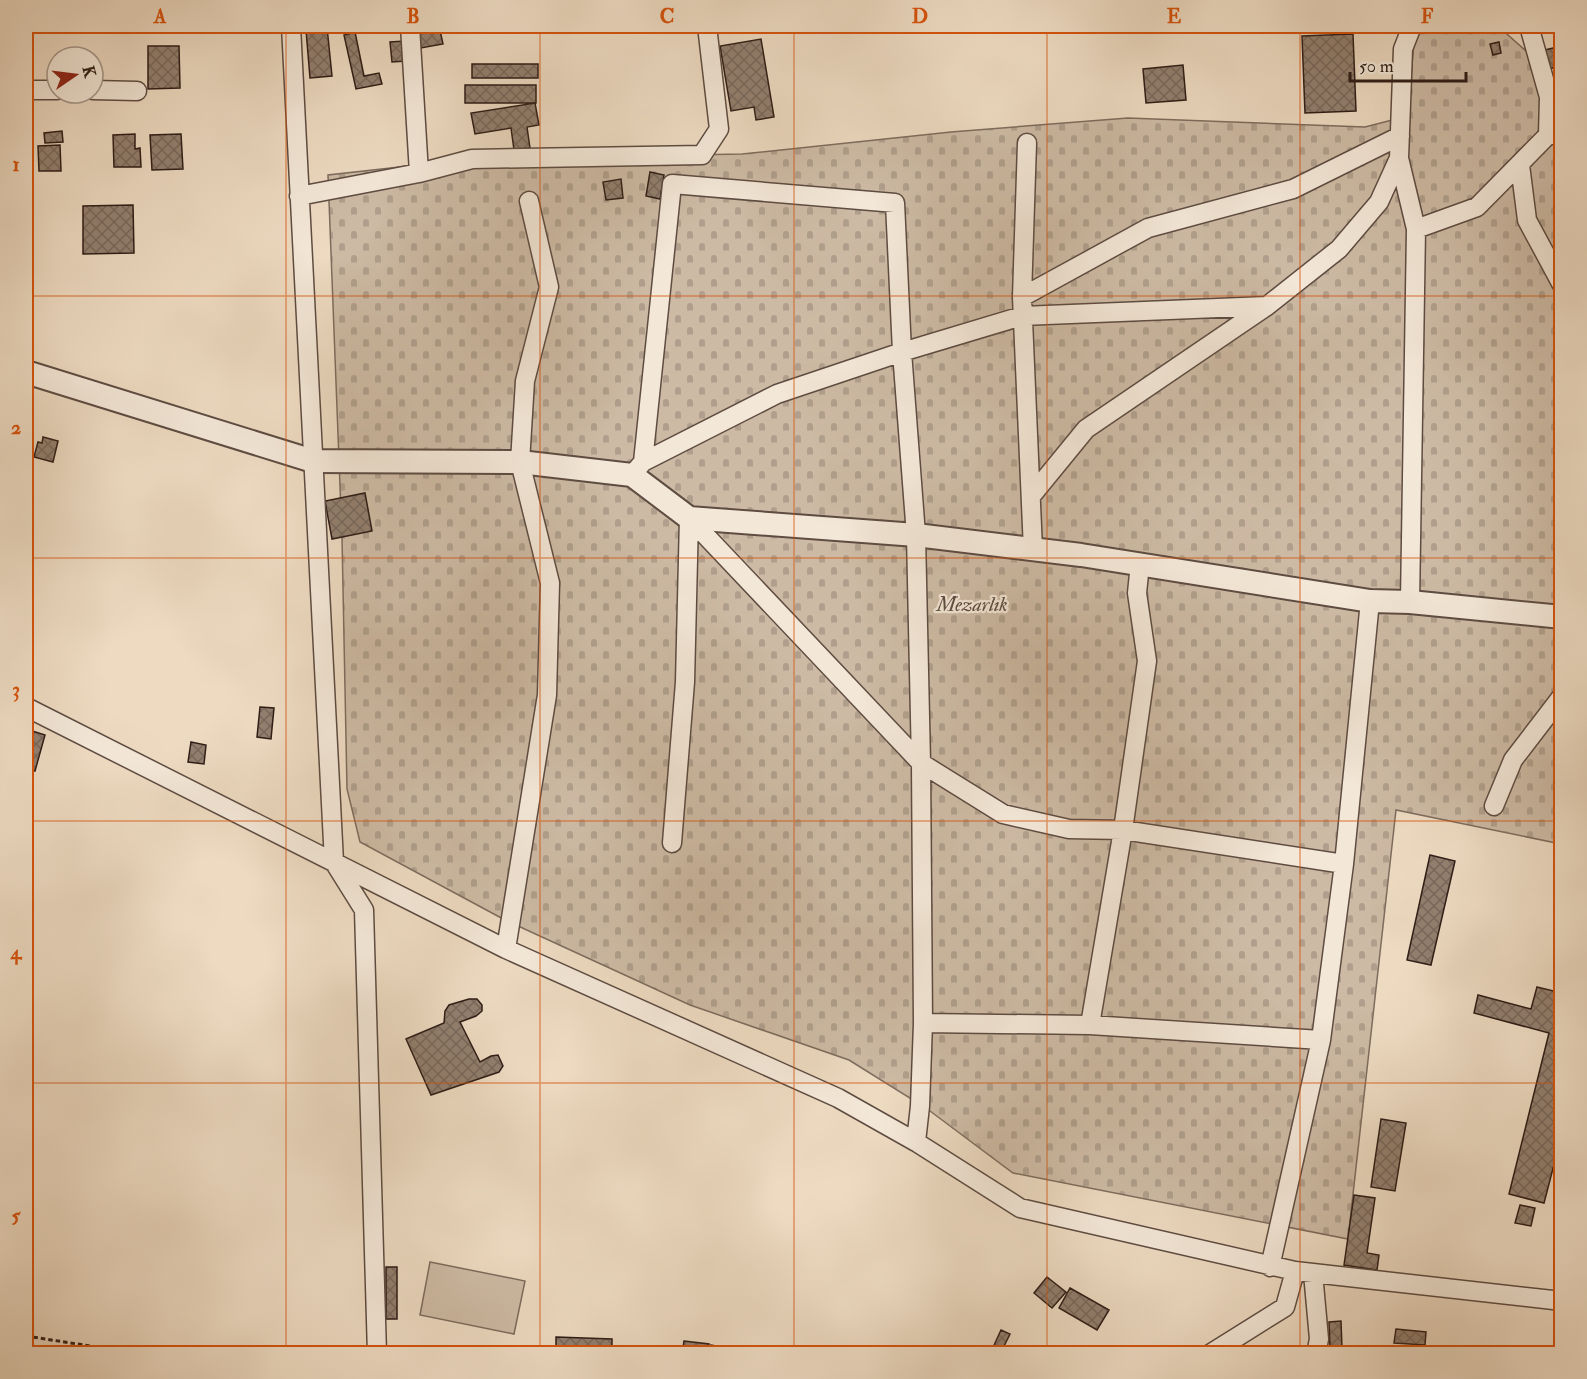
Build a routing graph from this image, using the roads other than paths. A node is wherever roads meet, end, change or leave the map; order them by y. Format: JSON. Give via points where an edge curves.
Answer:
{"nodes":[{"id":1,"x":291,"y":26,"type":"edge"},
{"id":2,"x":410,"y":26,"type":"edge"},
{"id":3,"x":707,"y":26,"type":"edge"},
{"id":4,"x":1412,"y":26,"type":"edge"},
{"id":5,"x":1529,"y":26,"type":"edge"},
{"id":6,"x":26,"y":90,"type":"edge"},
{"id":7,"x":45,"y":90,"type":"edge"},
{"id":8,"x":105,"y":90,"type":"edge"},
{"id":9,"x":137,"y":91,"type":"dead end"},
{"id":10,"x":1555,"y":135,"type":"edge"},
{"id":11,"x":1400,"y":136,"type":"junction"},
{"id":12,"x":1027,"y":143,"type":"dead end"},
{"id":13,"x":1399,"y":158,"type":"junction"},
{"id":14,"x":1520,"y":165,"type":"junction"},
{"id":15,"x":419,"y":173,"type":"junction"},
{"id":16,"x":299,"y":196,"type":"junction"},
{"id":17,"x":530,"y":201,"type":"dead end"},
{"id":18,"x":1416,"y":229,"type":"junction"},
{"id":19,"x":1562,"y":285,"type":"edge"},
{"id":20,"x":1022,"y":306,"type":"junction"},
{"id":21,"x":1267,"y":306,"type":"junction"},
{"id":22,"x":902,"y":352,"type":"junction"},
{"id":23,"x":26,"y":372,"type":"edge"},
{"id":24,"x":313,"y":461,"type":"junction"},
{"id":25,"x":520,"y":462,"type":"junction"},
{"id":26,"x":638,"y":469,"type":"junction"},
{"id":27,"x":1032,"y":495,"type":"junction"},
{"id":28,"x":689,"y":518,"type":"junction"},
{"id":29,"x":916,"y":535,"type":"junction"},
{"id":30,"x":1033,"y":550,"type":"junction"},
{"id":31,"x":1140,"y":564,"type":"junction"},
{"id":32,"x":1370,"y":601,"type":"junction"},
{"id":33,"x":1410,"y":602,"type":"junction"},
{"id":34,"x":1562,"y":617,"type":"edge"},
{"id":35,"x":1562,"y":696,"type":"edge"},
{"id":36,"x":26,"y":707,"type":"edge"},
{"id":37,"x":921,"y":763,"type":"junction"},
{"id":38,"x":1494,"y":806,"type":"dead end"},
{"id":39,"x":1123,"y":830,"type":"junction"},
{"id":40,"x":672,"y":843,"type":"dead end"},
{"id":41,"x":334,"y":862,"type":"junction"},
{"id":42,"x":1344,"y":864,"type":"junction"},
{"id":43,"x":506,"y":949,"type":"junction"},
{"id":44,"x":923,"y":1023,"type":"junction"},
{"id":45,"x":1090,"y":1025,"type":"junction"},
{"id":46,"x":1321,"y":1040,"type":"junction"},
{"id":47,"x":916,"y":1142,"type":"junction"},
{"id":48,"x":1270,"y":1267,"type":"junction"},
{"id":49,"x":1295,"y":1271,"type":"junction"},
{"id":50,"x":1314,"y":1273,"type":"junction"},
{"id":51,"x":1562,"y":1301,"type":"edge"},
{"id":52,"x":377,"y":1353,"type":"edge"},
{"id":53,"x":1210,"y":1353,"type":"edge"},
{"id":54,"x":1316,"y":1353,"type":"edge"}],
"edges":[{"from":1,"to":16,"type":"street"},
{"from":2,"to":15,"type":"street"},
{"from":3,"to":15,"type":"street","via":[[720,129],[702,155],[472,159]]},
{"from":4,"to":11,"type":"street","via":[[1403,49]]},
{"from":5,"to":10,"type":"street"},
{"from":6,"to":7,"type":"street"},
{"from":8,"to":9,"type":"street"},
{"from":10,"to":14,"type":"street"},
{"from":11,"to":13,"type":"street"},
{"from":11,"to":20,"type":"street","via":[[1293,189],[1148,228]]},
{"from":12,"to":20,"type":"street"},
{"from":13,"to":18,"type":"street"},
{"from":13,"to":21,"type":"street","via":[[1379,202],[1339,249]]},
{"from":14,"to":18,"type":"street","via":[[1477,207]]},
{"from":14,"to":19,"type":"street","via":[[1527,220]]},
{"from":15,"to":16,"type":"street"},
{"from":16,"to":24,"type":"street"},
{"from":17,"to":25,"type":"street","via":[[549,287],[525,381]]},
{"from":18,"to":33,"type":"street"},
{"from":20,"to":21,"type":"street"},
{"from":20,"to":22,"type":"street"},
{"from":20,"to":27,"type":"street"},
{"from":21,"to":27,"type":"street","via":[[1086,429]]},
{"from":22,"to":26,"type":"street","via":[[777,394]]},
{"from":22,"to":26,"type":"street","via":[[895,203],[672,184]]},
{"from":22,"to":29,"type":"street"},
{"from":23,"to":24,"type":"street"},
{"from":24,"to":25,"type":"street"},
{"from":24,"to":41,"type":"street"},
{"from":25,"to":26,"type":"street"},
{"from":25,"to":43,"type":"street","via":[[550,584],[547,695]]},
{"from":26,"to":28,"type":"street"},
{"from":27,"to":30,"type":"street"},
{"from":28,"to":29,"type":"street"},
{"from":28,"to":37,"type":"street"},
{"from":28,"to":40,"type":"street","via":[[685,682]]},
{"from":29,"to":30,"type":"street"},
{"from":29,"to":37,"type":"street"},
{"from":30,"to":31,"type":"street"},
{"from":31,"to":32,"type":"street"},
{"from":31,"to":39,"type":"street","via":[[1137,593],[1147,661]]},
{"from":32,"to":33,"type":"street"},
{"from":32,"to":42,"type":"street"},
{"from":33,"to":34,"type":"street"},
{"from":35,"to":38,"type":"street","via":[[1512,760]]},
{"from":36,"to":41,"type":"street"},
{"from":37,"to":39,"type":"street","via":[[1003,814],[1069,829]]},
{"from":37,"to":44,"type":"street"},
{"from":39,"to":42,"type":"street"},
{"from":39,"to":45,"type":"street"},
{"from":41,"to":43,"type":"street"},
{"from":41,"to":52,"type":"street","via":[[364,910]]},
{"from":42,"to":46,"type":"street"},
{"from":43,"to":47,"type":"street","via":[[838,1098]]},
{"from":44,"to":45,"type":"street"},
{"from":44,"to":47,"type":"street"},
{"from":45,"to":46,"type":"street"},
{"from":46,"to":48,"type":"street"},
{"from":47,"to":48,"type":"street","via":[[1020,1208]]},
{"from":48,"to":49,"type":"street"},
{"from":49,"to":50,"type":"street"},
{"from":49,"to":53,"type":"street","via":[[1285,1307]]},
{"from":50,"to":51,"type":"street"},
{"from":50,"to":54,"type":"street","via":[[1319,1339]]}]}
